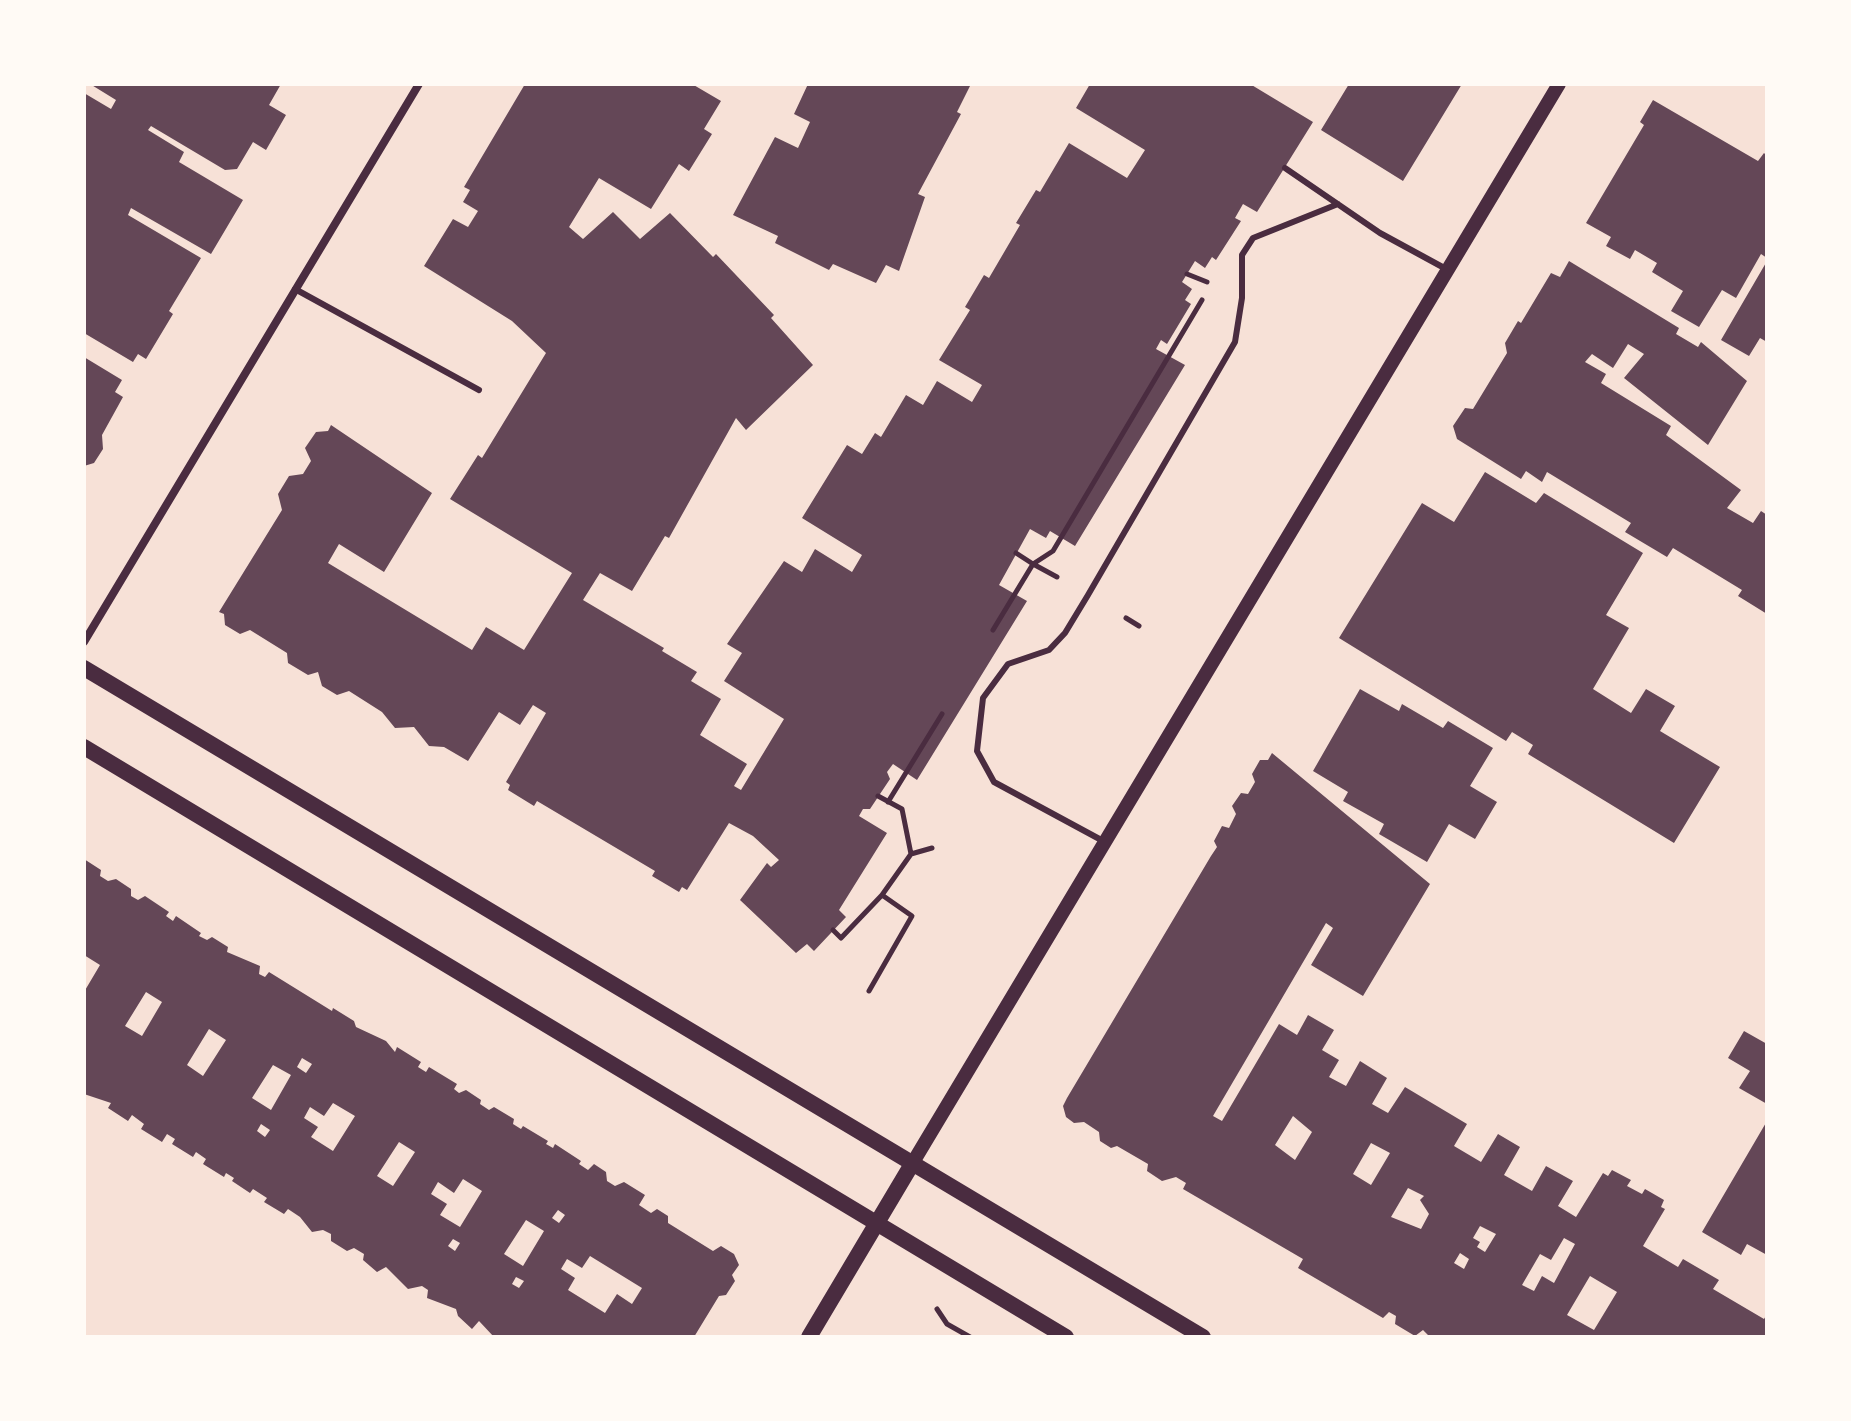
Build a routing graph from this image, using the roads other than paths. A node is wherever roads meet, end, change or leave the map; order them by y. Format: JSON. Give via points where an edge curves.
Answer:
{"nodes":[{"id":1,"x":419,"y":84,"type":"edge"},
{"id":2,"x":1559,"y":84,"type":"edge"},
{"id":3,"x":1285,"y":168,"type":"dead end"},
{"id":4,"x":1338,"y":204,"type":"junction"},
{"id":5,"x":1448,"y":270,"type":"junction"},
{"id":6,"x":295,"y":289,"type":"junction"},
{"id":7,"x":479,"y":390,"type":"dead end"},
{"id":8,"x":84,"y":642,"type":"edge"},
{"id":9,"x":84,"y":668,"type":"edge"},
{"id":10,"x":84,"y":747,"type":"edge"},
{"id":11,"x":1105,"y":842,"type":"junction"},
{"id":12,"x":912,"y":1164,"type":"junction"},
{"id":13,"x":877,"y":1223,"type":"junction"},
{"id":14,"x":809,"y":1337,"type":"edge"},
{"id":15,"x":1066,"y":1337,"type":"edge"},
{"id":16,"x":1203,"y":1337,"type":"edge"}],
"edges":[{"from":1,"to":6,"type":"street"},
{"from":2,"to":5,"type":"street"},
{"from":3,"to":4,"type":"lane"},
{"from":4,"to":5,"type":"lane"},
{"from":4,"to":11,"type":"lane","via":[[1253,238],[1242,255],[1235,342],[1073,620],[1049,650],[1008,664],[983,698],[977,751],[994,782]]},
{"from":5,"to":11,"type":"street"},
{"from":6,"to":7,"type":"lane"},
{"from":6,"to":8,"type":"street"},
{"from":9,"to":12,"type":"main road"},
{"from":10,"to":13,"type":"main road"},
{"from":11,"to":12,"type":"street"},
{"from":12,"to":13,"type":"main road"},
{"from":12,"to":16,"type":"main road"},
{"from":13,"to":14,"type":"main road"},
{"from":13,"to":15,"type":"main road"}]}
